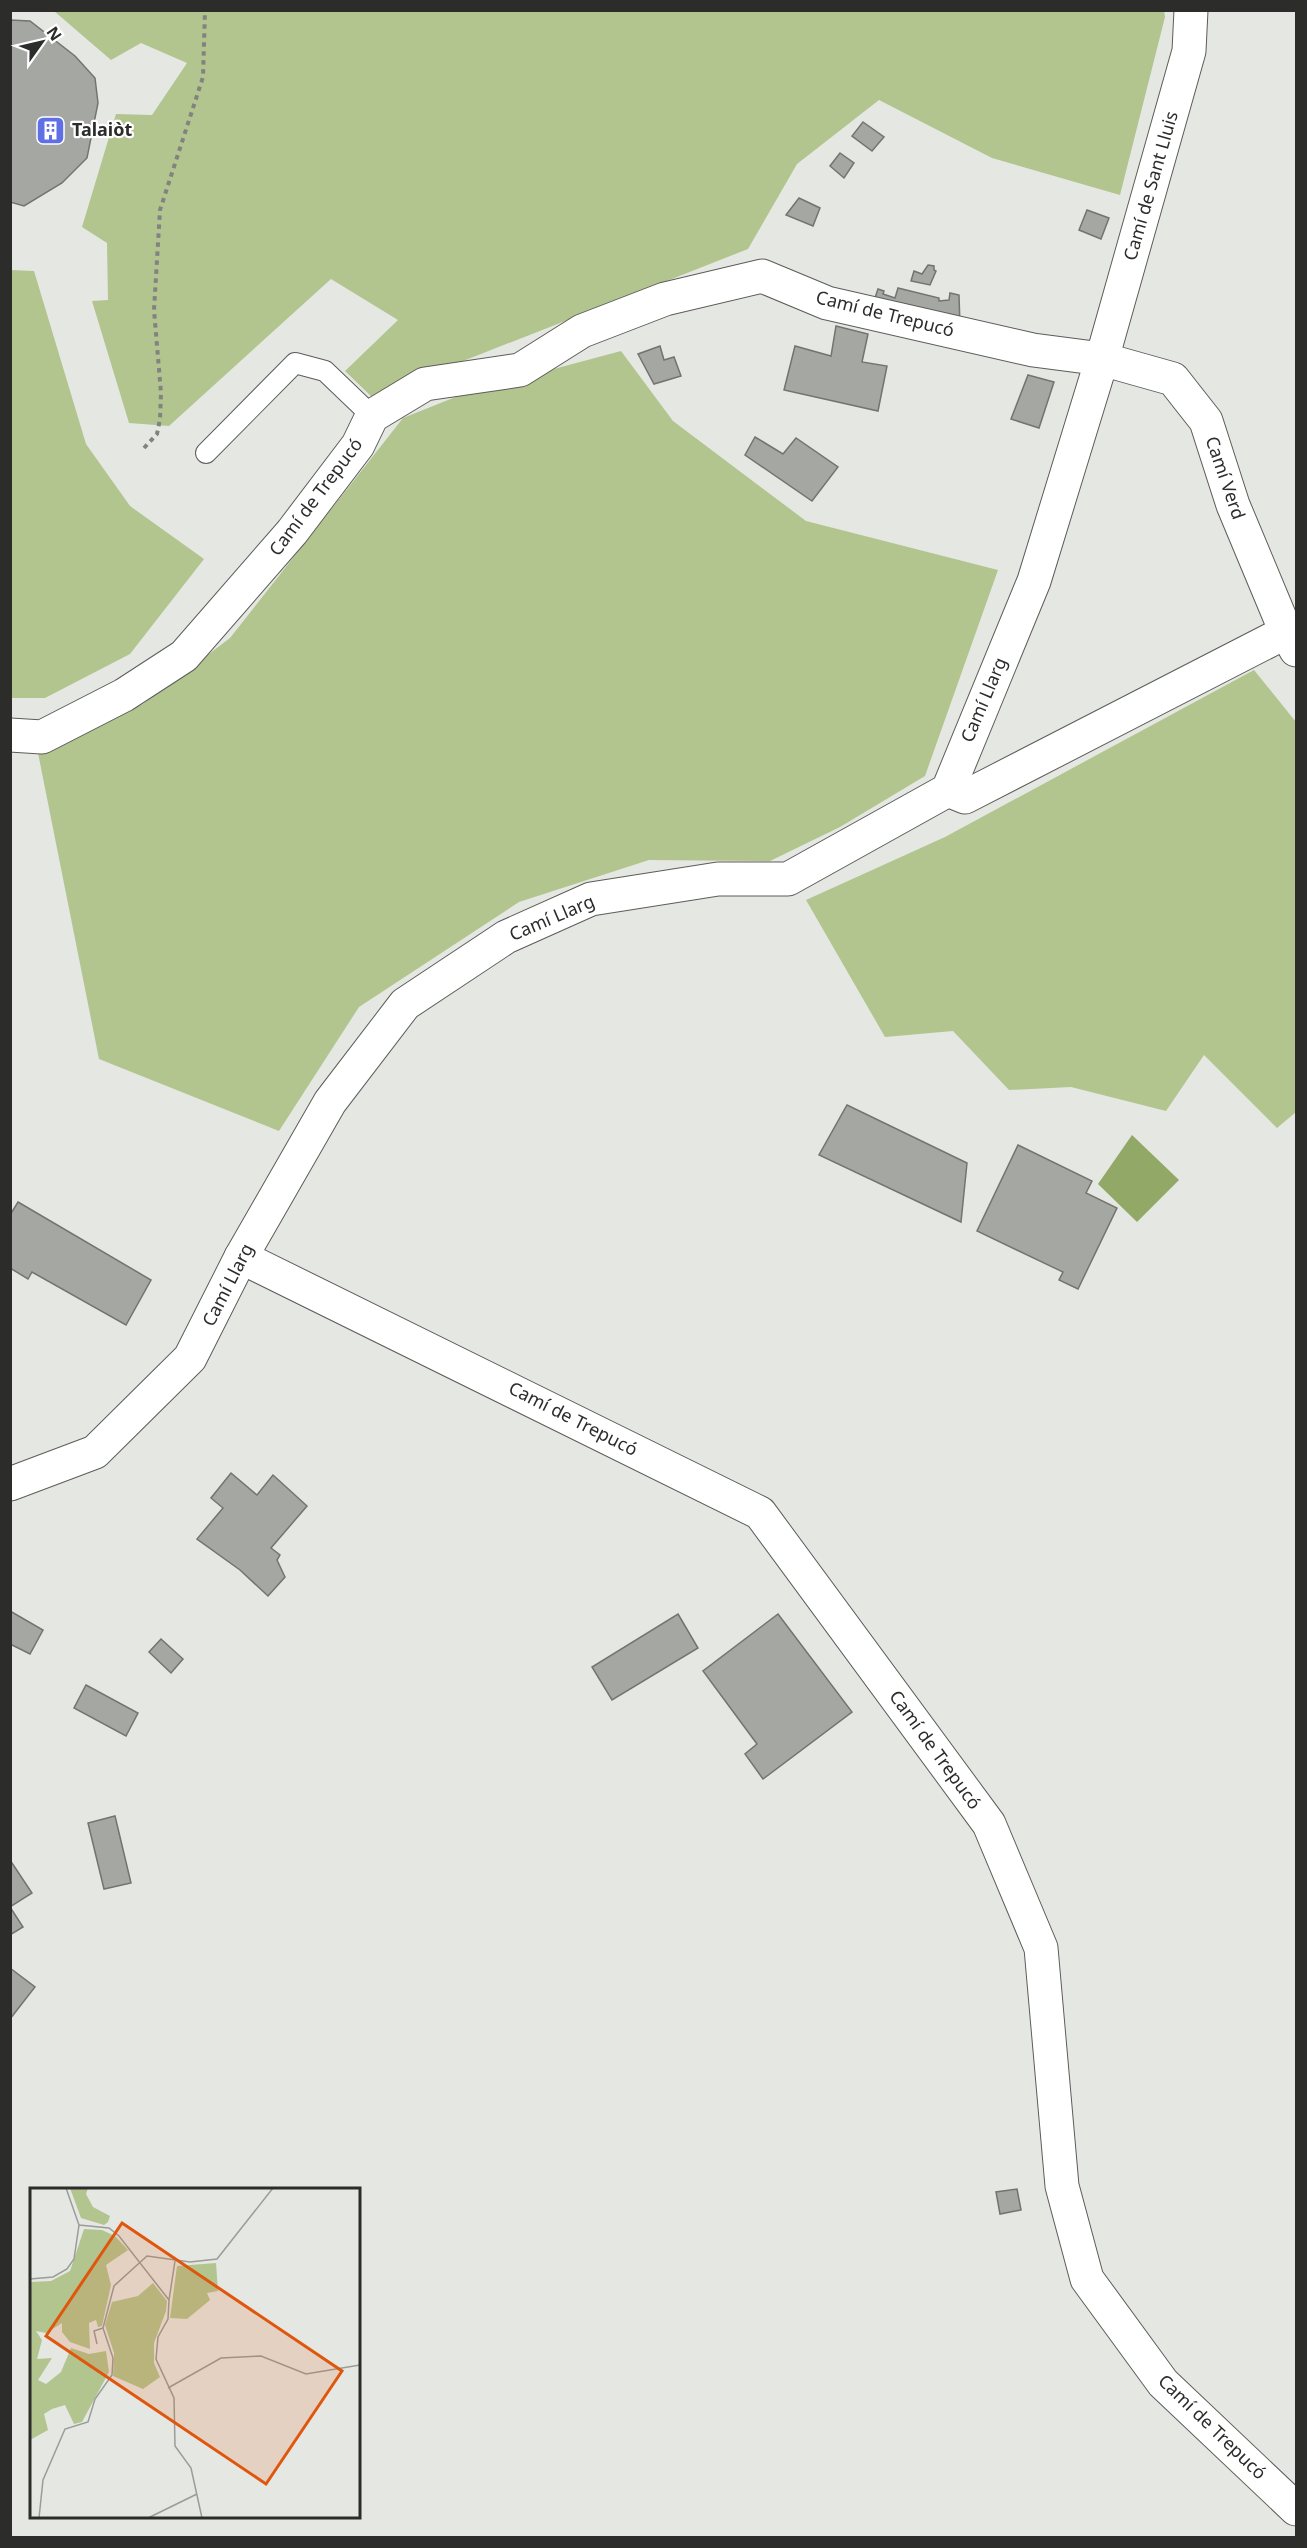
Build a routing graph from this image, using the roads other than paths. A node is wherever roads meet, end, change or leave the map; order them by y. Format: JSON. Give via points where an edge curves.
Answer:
{"nodes":[{"id":1,"x":1191,"y":10,"type":"edge"},
{"id":2,"x":1102,"y":359,"type":"junction"},
{"id":3,"x":372,"y":417,"type":"junction"},
{"id":4,"x":206,"y":453,"type":"dead end"},
{"id":5,"x":1291,"y":641,"type":"edge"},
{"id":6,"x":10,"y":735,"type":"edge"},
{"id":7,"x":948,"y":790,"type":"junction"},
{"id":8,"x":241,"y":1257,"type":"junction"},
{"id":9,"x":10,"y":1484,"type":"edge"},
{"id":10,"x":1296,"y":2509,"type":"edge"}],
"edges":[{"from":1,"to":2,"type":"street","name":"Camí de Sant Lluis","via":[[1189,51]]},
{"from":2,"to":3,"type":"street","name":"Camí de Trepucó","via":[[1034,350],[827,303],[762,276],[665,299],[582,331],[520,370],[425,384]]},
{"from":2,"to":5,"type":"street","name":"Camí Verd","via":[[1173,379],[1206,422],[1233,505]]},
{"from":2,"to":7,"type":"street","name":"Camí Llarg","via":[[1034,581]]},
{"from":3,"to":4,"type":"lane","via":[[325,371],[295,363]]},
{"from":3,"to":6,"type":"street","name":"Camí de Trepucó","via":[[358,445],[292,532],[184,657],[124,695],[42,737]]},
{"from":5,"to":7,"type":"street","via":[[965,797]]},
{"from":7,"to":8,"type":"street","name":"Camí Llarg","via":[[788,879],[718,879],[591,899],[506,936],[405,1004],[330,1102]]},
{"from":8,"to":9,"type":"street","name":"Camí Llarg","via":[[190,1358],[95,1452]]},
{"from":8,"to":10,"type":"street","name":"Camí de Trepucó","via":[[760,1513],[990,1824],[1041,1948],[1062,2186],[1087,2279],[1163,2383]]}]}
